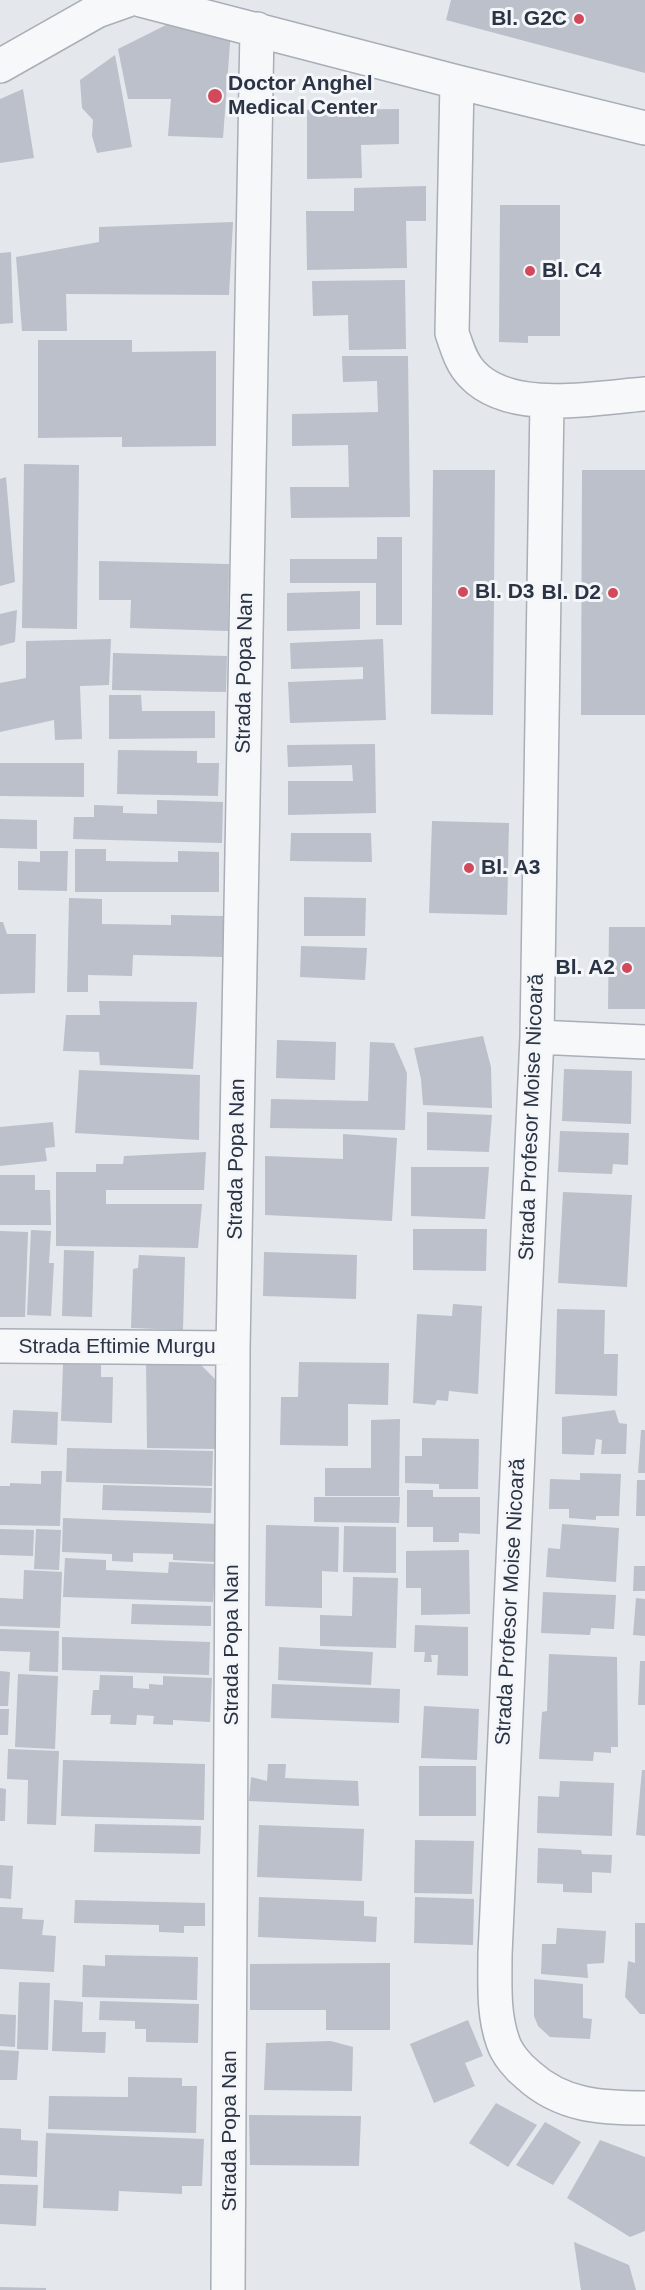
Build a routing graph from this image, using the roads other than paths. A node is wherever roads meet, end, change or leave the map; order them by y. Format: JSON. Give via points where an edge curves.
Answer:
{"nodes":[{"id":1,"x":128,"y":0,"type":"edge"},
{"id":2,"x":141,"y":0,"type":"edge"},
{"id":3,"x":90,"y":6,"type":"edge"},
{"id":4,"x":256,"y":28,"type":"junction"},
{"id":5,"x":0,"y":66,"type":"edge"},
{"id":6,"x":456,"y":82,"type":"junction"},
{"id":7,"x":645,"y":128,"type":"edge"},
{"id":8,"x":645,"y":394,"type":"edge"},
{"id":9,"x":547,"y":401,"type":"junction"},
{"id":10,"x":537,"y":1037,"type":"junction"},
{"id":11,"x":645,"y":1041,"type":"edge"},
{"id":12,"x":0,"y":1346,"type":"edge"},
{"id":13,"x":233,"y":1348,"type":"junction"},
{"id":14,"x":645,"y":2108,"type":"edge"},
{"id":15,"x":228,"y":2290,"type":"edge"}],
"edges":[{"from":1,"to":3,"type":"street"},
{"from":2,"to":4,"type":"street"},
{"from":3,"to":5,"type":"street"},
{"from":4,"to":6,"type":"street"},
{"from":4,"to":13,"type":"street","name":"Strada Popa Nan"},
{"from":6,"to":7,"type":"street"},
{"from":6,"to":9,"type":"street","via":[[452,333],[471,374],[487,386],[524,399]]},
{"from":8,"to":9,"type":"street"},
{"from":9,"to":10,"type":"street","name":"Strada Profesor Moise Nicoară"},
{"from":10,"to":11,"type":"street"},
{"from":10,"to":14,"type":"street","name":"Strada Profesor Moise Nicoară","via":[[495,2009],[503,2044],[519,2067],[543,2089],[566,2100],[600,2108]]},
{"from":12,"to":13,"type":"street","name":"Strada Eftimie Murgu"},
{"from":13,"to":15,"type":"street","name":"Strada Popa Nan"}]}
